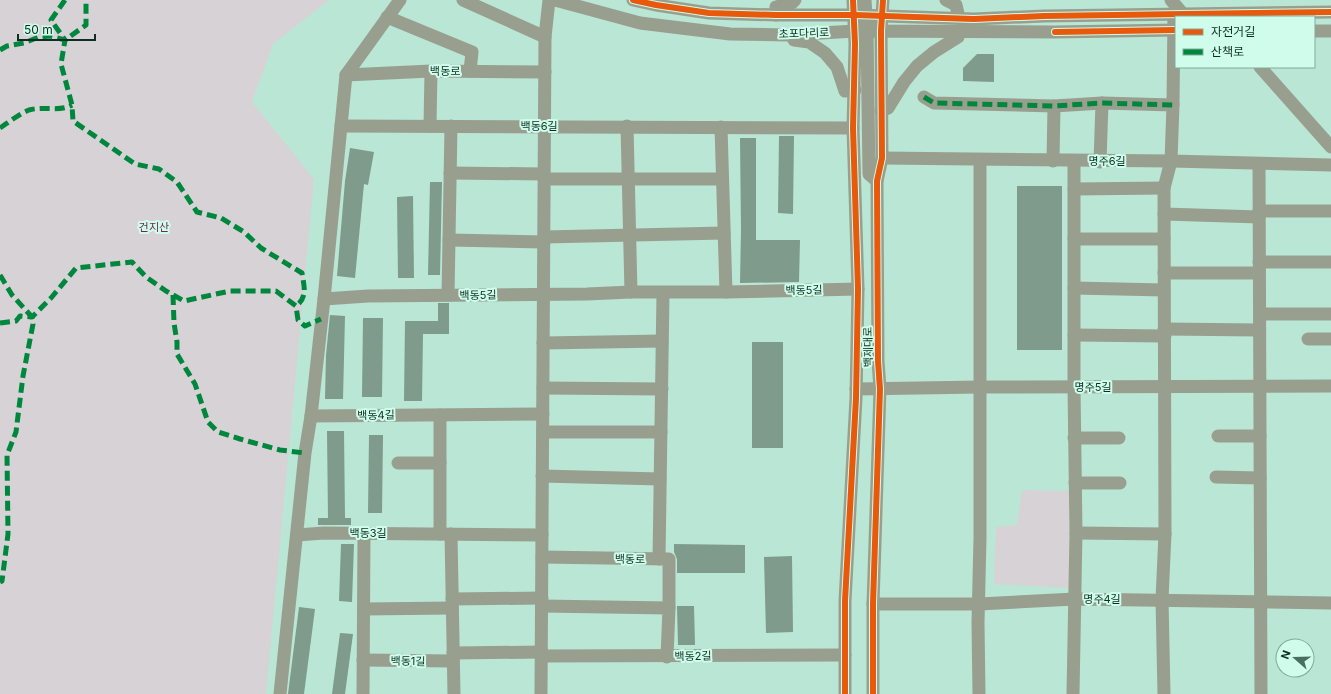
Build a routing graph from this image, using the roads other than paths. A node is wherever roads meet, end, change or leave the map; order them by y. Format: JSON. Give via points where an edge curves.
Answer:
{"nodes":[{"id":1,"x":400,"y":0,"type":"edge"},
{"id":2,"x":463,"y":0,"type":"edge"},
{"id":3,"x":549,"y":0,"type":"edge"},
{"id":4,"x":555,"y":0,"type":"edge"},
{"id":5,"x":633,"y":0,"type":"edge"},
{"id":6,"x":795,"y":0,"type":"edge"},
{"id":7,"x":853,"y":0,"type":"edge"},
{"id":8,"x":865,"y":0,"type":"edge"},
{"id":9,"x":883,"y":0,"type":"edge"},
{"id":10,"x":946,"y":0,"type":"edge"},
{"id":11,"x":1171,"y":0,"type":"edge"},
{"id":12,"x":656,"y":3,"type":"edge"},
{"id":13,"x":1331,"y":12,"type":"edge"},
{"id":14,"x":1179,"y":14,"type":"junction"},
{"id":15,"x":776,"y":15,"type":"junction"},
{"id":16,"x":860,"y":15,"type":"junction"},
{"id":17,"x":882,"y":16,"type":"junction"},
{"id":18,"x":387,"y":17,"type":"junction"},
{"id":19,"x":959,"y":18,"type":"junction"},
{"id":20,"x":1175,"y":30,"type":"edge"},
{"id":21,"x":861,"y":31,"type":"junction"},
{"id":22,"x":881,"y":31,"type":"junction"},
{"id":23,"x":958,"y":31,"type":"junction"},
{"id":24,"x":1315,"y":31,"type":"edge"},
{"id":25,"x":1331,"y":31,"type":"edge"},
{"id":26,"x":788,"y":34,"type":"junction"},
{"id":27,"x":545,"y":37,"type":"junction"},
{"id":28,"x":1261,"y":68,"type":"edge"},
{"id":29,"x":431,"y":71,"type":"junction"},
{"id":30,"x":470,"y":71,"type":"junction"},
{"id":31,"x":544,"y":72,"type":"junction"},
{"id":32,"x":346,"y":75,"type":"junction"},
{"id":33,"x":855,"y":90,"type":"junction"},
{"id":34,"x":924,"y":97,"type":"dead end"},
{"id":35,"x":1102,"y":103,"type":"junction"},
{"id":36,"x":1174,"y":105,"type":"junction"},
{"id":37,"x":1054,"y":106,"type":"junction"},
{"id":38,"x":882,"y":111,"type":"junction"},
{"id":39,"x":341,"y":126,"type":"junction"},
{"id":40,"x":430,"y":126,"type":"junction"},
{"id":41,"x":451,"y":126,"type":"junction"},
{"id":42,"x":544,"y":126,"type":"junction"},
{"id":43,"x":627,"y":126,"type":"junction"},
{"id":44,"x":721,"y":127,"type":"junction"},
{"id":45,"x":853,"y":128,"type":"junction"},
{"id":46,"x":1331,"y":147,"type":"edge"},
{"id":47,"x":882,"y":158,"type":"junction"},
{"id":48,"x":980,"y":160,"type":"junction"},
{"id":49,"x":1053,"y":161,"type":"junction"},
{"id":50,"x":1074,"y":161,"type":"junction"},
{"id":51,"x":1100,"y":162,"type":"junction"},
{"id":52,"x":1171,"y":162,"type":"junction"},
{"id":53,"x":1259,"y":164,"type":"junction"},
{"id":54,"x":1331,"y":166,"type":"edge"},
{"id":55,"x":450,"y":172,"type":"junction"},
{"id":56,"x":544,"y":176,"type":"junction"},
{"id":57,"x":629,"y":179,"type":"junction"},
{"id":58,"x":722,"y":179,"type":"junction"},
{"id":59,"x":877,"y":181,"type":"junction"},
{"id":60,"x":1164,"y":188,"type":"junction"},
{"id":61,"x":1074,"y":189,"type":"junction"},
{"id":62,"x":1331,"y":212,"type":"edge"},
{"id":63,"x":1164,"y":214,"type":"junction"},
{"id":64,"x":1259,"y":214,"type":"junction"},
{"id":65,"x":724,"y":233,"type":"junction"},
{"id":66,"x":630,"y":235,"type":"junction"},
{"id":67,"x":1074,"y":239,"type":"junction"},
{"id":68,"x":449,"y":240,"type":"junction"},
{"id":69,"x":544,"y":240,"type":"junction"},
{"id":70,"x":1164,"y":240,"type":"junction"},
{"id":71,"x":1331,"y":262,"type":"edge"},
{"id":72,"x":1259,"y":268,"type":"junction"},
{"id":73,"x":1164,"y":273,"type":"junction"},
{"id":74,"x":1074,"y":288,"type":"junction"},
{"id":75,"x":858,"y":289,"type":"junction"},
{"id":76,"x":1164,"y":290,"type":"junction"},
{"id":77,"x":631,"y":292,"type":"junction"},
{"id":78,"x":726,"y":292,"type":"junction"},
{"id":79,"x":663,"y":293,"type":"junction"},
{"id":80,"x":543,"y":294,"type":"junction"},
{"id":81,"x":448,"y":295,"type":"junction"},
{"id":82,"x":324,"y":299,"type":"junction"},
{"id":83,"x":1260,"y":314,"type":"junction"},
{"id":84,"x":1331,"y":314,"type":"edge"},
{"id":85,"x":1260,"y":330,"type":"junction"},
{"id":86,"x":1164,"y":332,"type":"junction"},
{"id":87,"x":1074,"y":335,"type":"junction"},
{"id":88,"x":1308,"y":339,"type":"dead end"},
{"id":89,"x":1331,"y":339,"type":"edge"},
{"id":90,"x":662,"y":342,"type":"junction"},
{"id":91,"x":543,"y":343,"type":"junction"},
{"id":92,"x":1164,"y":386,"type":"junction"},
{"id":93,"x":1260,"y":386,"type":"junction"},
{"id":94,"x":1331,"y":386,"type":"edge"},
{"id":95,"x":980,"y":387,"type":"junction"},
{"id":96,"x":1074,"y":387,"type":"junction"},
{"id":97,"x":543,"y":388,"type":"junction"},
{"id":98,"x":662,"y":389,"type":"junction"},
{"id":99,"x":856,"y":389,"type":"junction"},
{"id":100,"x":880,"y":389,"type":"junction"},
{"id":101,"x":543,"y":414,"type":"junction"},
{"id":102,"x":440,"y":415,"type":"junction"},
{"id":103,"x":311,"y":416,"type":"junction"},
{"id":104,"x":543,"y":432,"type":"junction"},
{"id":105,"x":661,"y":432,"type":"junction"},
{"id":106,"x":1218,"y":436,"type":"dead end"},
{"id":107,"x":1260,"y":436,"type":"junction"},
{"id":108,"x":1074,"y":438,"type":"junction"},
{"id":109,"x":1119,"y":438,"type":"dead end"},
{"id":110,"x":398,"y":463,"type":"dead end"},
{"id":111,"x":440,"y":463,"type":"junction"},
{"id":112,"x":542,"y":476,"type":"junction"},
{"id":113,"x":1216,"y":477,"type":"dead end"},
{"id":114,"x":1260,"y":478,"type":"junction"},
{"id":115,"x":660,"y":479,"type":"junction"},
{"id":116,"x":1075,"y":483,"type":"junction"},
{"id":117,"x":1120,"y":483,"type":"dead end"},
{"id":118,"x":364,"y":533,"type":"junction"},
{"id":119,"x":297,"y":534,"type":"junction"},
{"id":120,"x":445,"y":534,"type":"junction"},
{"id":121,"x":542,"y":534,"type":"junction"},
{"id":122,"x":1076,"y":534,"type":"junction"},
{"id":123,"x":1165,"y":534,"type":"junction"},
{"id":124,"x":542,"y":557,"type":"junction"},
{"id":125,"x":659,"y":559,"type":"junction"},
{"id":126,"x":1075,"y":599,"type":"junction"},
{"id":127,"x":1162,"y":599,"type":"junction"},
{"id":128,"x":542,"y":602,"type":"junction"},
{"id":129,"x":1260,"y":602,"type":"junction"},
{"id":130,"x":1331,"y":602,"type":"edge"},
{"id":131,"x":452,"y":604,"type":"junction"},
{"id":132,"x":873,"y":604,"type":"junction"},
{"id":133,"x":979,"y":604,"type":"junction"},
{"id":134,"x":669,"y":608,"type":"junction"},
{"id":135,"x":364,"y":609,"type":"junction"},
{"id":136,"x":542,"y":654,"type":"junction"},
{"id":137,"x":845,"y":655,"type":"junction"},
{"id":138,"x":453,"y":657,"type":"junction"},
{"id":139,"x":667,"y":657,"type":"junction"},
{"id":140,"x":364,"y":660,"type":"junction"},
{"id":141,"x":280,"y":694,"type":"edge"},
{"id":142,"x":363,"y":694,"type":"edge"},
{"id":143,"x":454,"y":694,"type":"edge"},
{"id":144,"x":541,"y":694,"type":"edge"},
{"id":145,"x":845,"y":694,"type":"edge"},
{"id":146,"x":873,"y":694,"type":"edge"},
{"id":147,"x":980,"y":694,"type":"edge"},
{"id":148,"x":1073,"y":694,"type":"edge"},
{"id":149,"x":1164,"y":694,"type":"edge"},
{"id":150,"x":1261,"y":694,"type":"edge"}],
"edges":[{"from":1,"to":18,"type":"street"},
{"from":2,"to":27,"type":"street"},
{"from":3,"to":27,"type":"street"},
{"from":4,"to":26,"type":"street","name":"초포다리로","via":[[640,22],[730,34]]},
{"from":5,"to":12,"type":"street"},
{"from":6,"to":15,"type":"street","via":[[776,7]]},
{"from":7,"to":16,"type":"street","name":"백제대로"},
{"from":8,"to":16,"type":"street"},
{"from":9,"to":17,"type":"street","name":"백제대로"},
{"from":10,"to":19,"type":"street","via":[[956,5]]},
{"from":11,"to":14,"type":"street"},
{"from":12,"to":15,"type":"street","via":[[709,14]]},
{"from":13,"to":14,"type":"street"},
{"from":14,"to":19,"type":"street"},
{"from":15,"to":16,"type":"street"},
{"from":16,"to":17,"type":"street"},
{"from":16,"to":21,"type":"street","name":"백제대로"},
{"from":16,"to":22,"type":"street"},
{"from":17,"to":19,"type":"street"},
{"from":17,"to":22,"type":"street","name":"백제대로"},
{"from":18,"to":30,"type":"street","via":[[472,52]]},
{"from":18,"to":32,"type":"street"},
{"from":20,"to":23,"type":"street","name":"초포다리로"},
{"from":20,"to":36,"type":"street"},
{"from":21,"to":22,"type":"street","name":"초포다리로"},
{"from":21,"to":26,"type":"street","name":"초포다리로"},
{"from":21,"to":33,"type":"street","name":"백제대로"},
{"from":21,"to":59,"type":"street","via":[[869,174]]},
{"from":22,"to":23,"type":"street","name":"초포다리로"},
{"from":22,"to":38,"type":"street","name":"백제대로"},
{"from":23,"to":38,"type":"street","via":[[958,37],[917,66],[888,108]]},
{"from":24,"to":25,"type":"street"},
{"from":26,"to":33,"type":"street","via":[[789,39],[809,42],[825,53],[837,67],[845,91]]},
{"from":27,"to":31,"type":"street"},
{"from":28,"to":46,"type":"street"},
{"from":29,"to":30,"type":"street","name":"백동로"},
{"from":29,"to":32,"type":"street","name":"백동로"},
{"from":29,"to":40,"type":"street"},
{"from":30,"to":31,"type":"street","name":"백동로"},
{"from":31,"to":42,"type":"street"},
{"from":32,"to":39,"type":"street"},
{"from":33,"to":45,"type":"street","name":"백제대로"},
{"from":34,"to":37,"type":"street","via":[[934,103]]},
{"from":35,"to":36,"type":"street"},
{"from":35,"to":37,"type":"street"},
{"from":35,"to":51,"type":"street"},
{"from":36,"to":52,"type":"street"},
{"from":37,"to":49,"type":"street"},
{"from":38,"to":47,"type":"street","name":"백제대로"},
{"from":39,"to":40,"type":"street","name":"백동6길"},
{"from":39,"to":82,"type":"street"},
{"from":40,"to":41,"type":"street","name":"백동6길"},
{"from":41,"to":42,"type":"street","name":"백동6길"},
{"from":41,"to":55,"type":"street"},
{"from":42,"to":43,"type":"street","name":"백동6길"},
{"from":42,"to":56,"type":"street"},
{"from":43,"to":44,"type":"street","name":"백동6길"},
{"from":43,"to":57,"type":"street"},
{"from":44,"to":45,"type":"street","name":"백동6길"},
{"from":44,"to":58,"type":"street"},
{"from":45,"to":75,"type":"street","name":"백제대로"},
{"from":47,"to":48,"type":"street","name":"명주6길"},
{"from":47,"to":59,"type":"street","name":"백제대로"},
{"from":48,"to":49,"type":"street","name":"명주6길"},
{"from":48,"to":95,"type":"street"},
{"from":49,"to":50,"type":"street","name":"명주6길"},
{"from":50,"to":51,"type":"street","name":"명주6길"},
{"from":50,"to":61,"type":"street"},
{"from":51,"to":52,"type":"street","name":"명주6길"},
{"from":52,"to":53,"type":"street","name":"명주6길"},
{"from":52,"to":60,"type":"street"},
{"from":53,"to":54,"type":"street","name":"명주6길"},
{"from":53,"to":64,"type":"street"},
{"from":55,"to":56,"type":"street"},
{"from":55,"to":68,"type":"street"},
{"from":56,"to":57,"type":"street"},
{"from":56,"to":69,"type":"street"},
{"from":57,"to":58,"type":"street"},
{"from":57,"to":66,"type":"street"},
{"from":58,"to":65,"type":"street"},
{"from":59,"to":100,"type":"street","name":"백제대로"},
{"from":60,"to":61,"type":"street"},
{"from":60,"to":63,"type":"street"},
{"from":61,"to":67,"type":"street"},
{"from":62,"to":64,"type":"street"},
{"from":63,"to":64,"type":"street"},
{"from":63,"to":70,"type":"street"},
{"from":64,"to":72,"type":"street"},
{"from":65,"to":66,"type":"street"},
{"from":65,"to":78,"type":"street"},
{"from":66,"to":69,"type":"street"},
{"from":66,"to":77,"type":"street"},
{"from":67,"to":70,"type":"street"},
{"from":67,"to":74,"type":"street"},
{"from":68,"to":69,"type":"street"},
{"from":68,"to":81,"type":"street"},
{"from":69,"to":80,"type":"street"},
{"from":70,"to":73,"type":"street"},
{"from":71,"to":72,"type":"street"},
{"from":72,"to":73,"type":"street"},
{"from":72,"to":83,"type":"street"},
{"from":73,"to":76,"type":"street"},
{"from":74,"to":76,"type":"street"},
{"from":74,"to":87,"type":"street"},
{"from":75,"to":78,"type":"street","name":"백동5길"},
{"from":75,"to":99,"type":"street","name":"백제대로"},
{"from":76,"to":86,"type":"street"},
{"from":77,"to":79,"type":"street","name":"백동5길"},
{"from":77,"to":80,"type":"street","name":"백동5길"},
{"from":78,"to":79,"type":"street","name":"백동5길"},
{"from":79,"to":90,"type":"street"},
{"from":80,"to":81,"type":"street","name":"백동5길"},
{"from":80,"to":91,"type":"street"},
{"from":81,"to":82,"type":"street","name":"백동5길"},
{"from":82,"to":103,"type":"street"},
{"from":83,"to":84,"type":"street"},
{"from":83,"to":85,"type":"street"},
{"from":85,"to":86,"type":"street"},
{"from":85,"to":93,"type":"street"},
{"from":86,"to":87,"type":"street"},
{"from":86,"to":92,"type":"street"},
{"from":87,"to":96,"type":"street"},
{"from":88,"to":89,"type":"street"},
{"from":90,"to":91,"type":"street"},
{"from":90,"to":98,"type":"street"},
{"from":91,"to":97,"type":"street"},
{"from":92,"to":93,"type":"street","name":"명주5길"},
{"from":92,"to":96,"type":"street","name":"명주5길"},
{"from":92,"to":123,"type":"street"},
{"from":93,"to":94,"type":"street","name":"명주5길"},
{"from":93,"to":107,"type":"street"},
{"from":95,"to":96,"type":"street","name":"명주5길"},
{"from":95,"to":100,"type":"street","name":"명주5길"},
{"from":95,"to":133,"type":"street"},
{"from":96,"to":108,"type":"street"},
{"from":97,"to":98,"type":"street"},
{"from":97,"to":101,"type":"street"},
{"from":98,"to":105,"type":"street"},
{"from":99,"to":100,"type":"street","name":"명주5길"},
{"from":99,"to":137,"type":"street","name":"백제대로","via":[[845,601]]},
{"from":100,"to":132,"type":"street","name":"백제대로"},
{"from":101,"to":102,"type":"street","name":"백동4길"},
{"from":101,"to":104,"type":"street"},
{"from":102,"to":103,"type":"street","name":"백동4길"},
{"from":102,"to":111,"type":"street"},
{"from":103,"to":119,"type":"street"},
{"from":104,"to":105,"type":"street"},
{"from":104,"to":112,"type":"street"},
{"from":105,"to":115,"type":"street"},
{"from":106,"to":107,"type":"street"},
{"from":107,"to":114,"type":"street"},
{"from":108,"to":109,"type":"street"},
{"from":108,"to":116,"type":"street"},
{"from":110,"to":111,"type":"street"},
{"from":111,"to":120,"type":"street"},
{"from":112,"to":115,"type":"street"},
{"from":112,"to":121,"type":"street"},
{"from":113,"to":114,"type":"street"},
{"from":114,"to":129,"type":"street"},
{"from":115,"to":125,"type":"street"},
{"from":116,"to":117,"type":"street"},
{"from":116,"to":122,"type":"street"},
{"from":118,"to":119,"type":"street","name":"백동3길"},
{"from":118,"to":120,"type":"street","name":"백동3길"},
{"from":118,"to":135,"type":"street"},
{"from":119,"to":141,"type":"street"},
{"from":120,"to":121,"type":"street","name":"백동3길"},
{"from":120,"to":131,"type":"street"},
{"from":121,"to":124,"type":"street"},
{"from":122,"to":123,"type":"street"},
{"from":122,"to":126,"type":"street"},
{"from":123,"to":127,"type":"street"},
{"from":124,"to":125,"type":"street","name":"백동로"},
{"from":124,"to":128,"type":"street"},
{"from":125,"to":134,"type":"street","name":"백동로","via":[[669,559]]},
{"from":126,"to":127,"type":"street","name":"명주4길"},
{"from":126,"to":133,"type":"street","name":"명주4길"},
{"from":126,"to":148,"type":"street"},
{"from":127,"to":129,"type":"street","name":"명주4길"},
{"from":127,"to":149,"type":"street"},
{"from":128,"to":131,"type":"street"},
{"from":128,"to":134,"type":"street"},
{"from":128,"to":136,"type":"street"},
{"from":129,"to":130,"type":"street","name":"명주4길"},
{"from":129,"to":150,"type":"street"},
{"from":131,"to":135,"type":"street"},
{"from":131,"to":138,"type":"street"},
{"from":132,"to":133,"type":"street","name":"명주4길"},
{"from":132,"to":146,"type":"street","name":"백제대로"},
{"from":133,"to":147,"type":"street"},
{"from":134,"to":139,"type":"street","name":"백동로"},
{"from":135,"to":140,"type":"street"},
{"from":136,"to":138,"type":"street"},
{"from":136,"to":139,"type":"street","name":"백동2길"},
{"from":136,"to":144,"type":"street"},
{"from":137,"to":139,"type":"street","name":"백동2길"},
{"from":137,"to":145,"type":"street","name":"백제대로"},
{"from":138,"to":140,"type":"street","name":"백동1길"},
{"from":138,"to":143,"type":"street"},
{"from":140,"to":142,"type":"street"}]}
